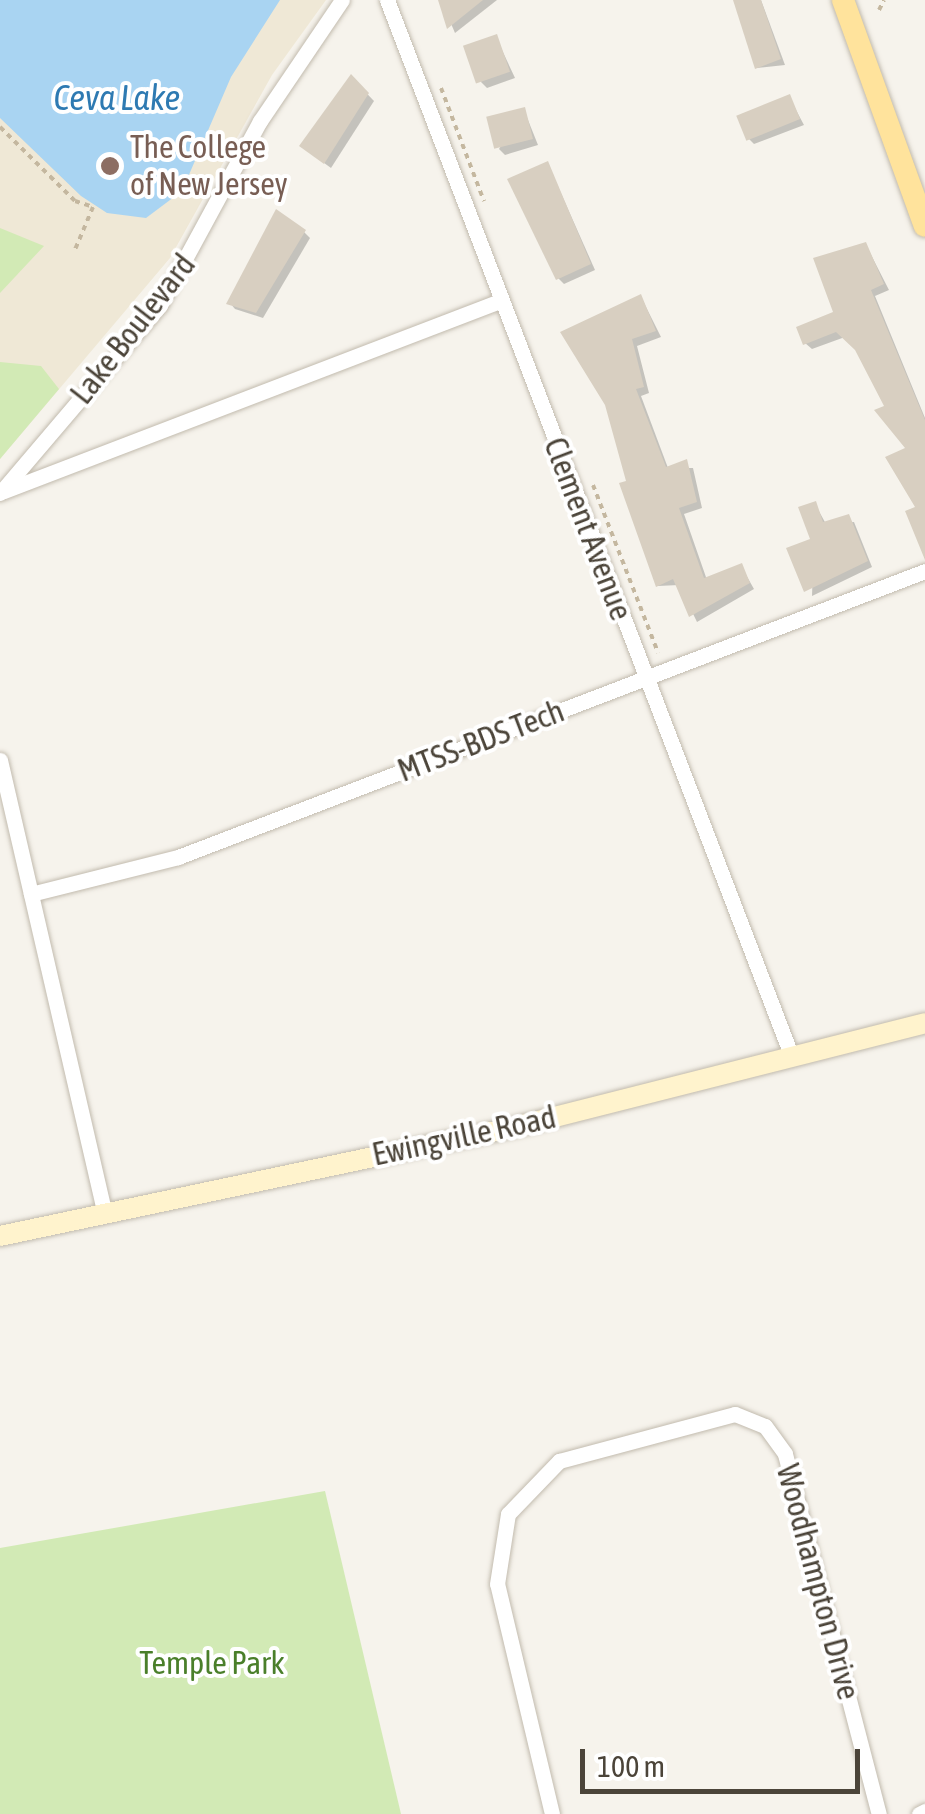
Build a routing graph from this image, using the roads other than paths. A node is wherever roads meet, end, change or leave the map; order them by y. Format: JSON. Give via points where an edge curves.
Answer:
{"nodes":[{"id":1,"x":342,"y":0,"type":"edge"},
{"id":2,"x":387,"y":0,"type":"edge"},
{"id":3,"x":843,"y":0,"type":"edge"},
{"id":4,"x":925,"y":226,"type":"edge"},
{"id":5,"x":500,"y":301,"type":"junction"},
{"id":6,"x":0,"y":493,"type":"edge"},
{"id":7,"x":925,"y":571,"type":"edge"},
{"id":8,"x":645,"y":678,"type":"junction"},
{"id":9,"x":0,"y":760,"type":"edge"},
{"id":10,"x":31,"y":894,"type":"junction"},
{"id":11,"x":925,"y":1023,"type":"edge"},
{"id":12,"x":792,"y":1057,"type":"junction"},
{"id":13,"x":104,"y":1211,"type":"junction"},
{"id":14,"x":0,"y":1236,"type":"edge"},
{"id":15,"x":552,"y":1814,"type":"edge"},
{"id":16,"x":880,"y":1814,"type":"edge"}],
"edges":[{"from":1,"to":6,"type":"street","name":"Lake Boulevard","via":[[260,121],[160,305]]},
{"from":2,"to":5,"type":"street","name":"Clement Avenue"},
{"from":3,"to":4,"type":"main road"},
{"from":5,"to":6,"type":"street"},
{"from":5,"to":8,"type":"street","name":"Clement Avenue"},
{"from":7,"to":8,"type":"street","name":"MTSS-BDS Tech"},
{"from":8,"to":10,"type":"street","name":"MTSS-BDS Tech","via":[[178,857]]},
{"from":8,"to":12,"type":"street","name":"Clement Avenue"},
{"from":9,"to":10,"type":"street"},
{"from":10,"to":13,"type":"street"},
{"from":11,"to":12,"type":"main road","name":"Ewingville Road"},
{"from":12,"to":13,"type":"main road","name":"Ewingville Road","via":[[515,1127]]},
{"from":13,"to":14,"type":"main road","name":"Ewingville Road"},
{"from":15,"to":16,"type":"street","name":"Woodhampton Drive","via":[[496,1558],[521,1492],[580,1452],[720,1414],[751,1418],[778,1438]]}]}
